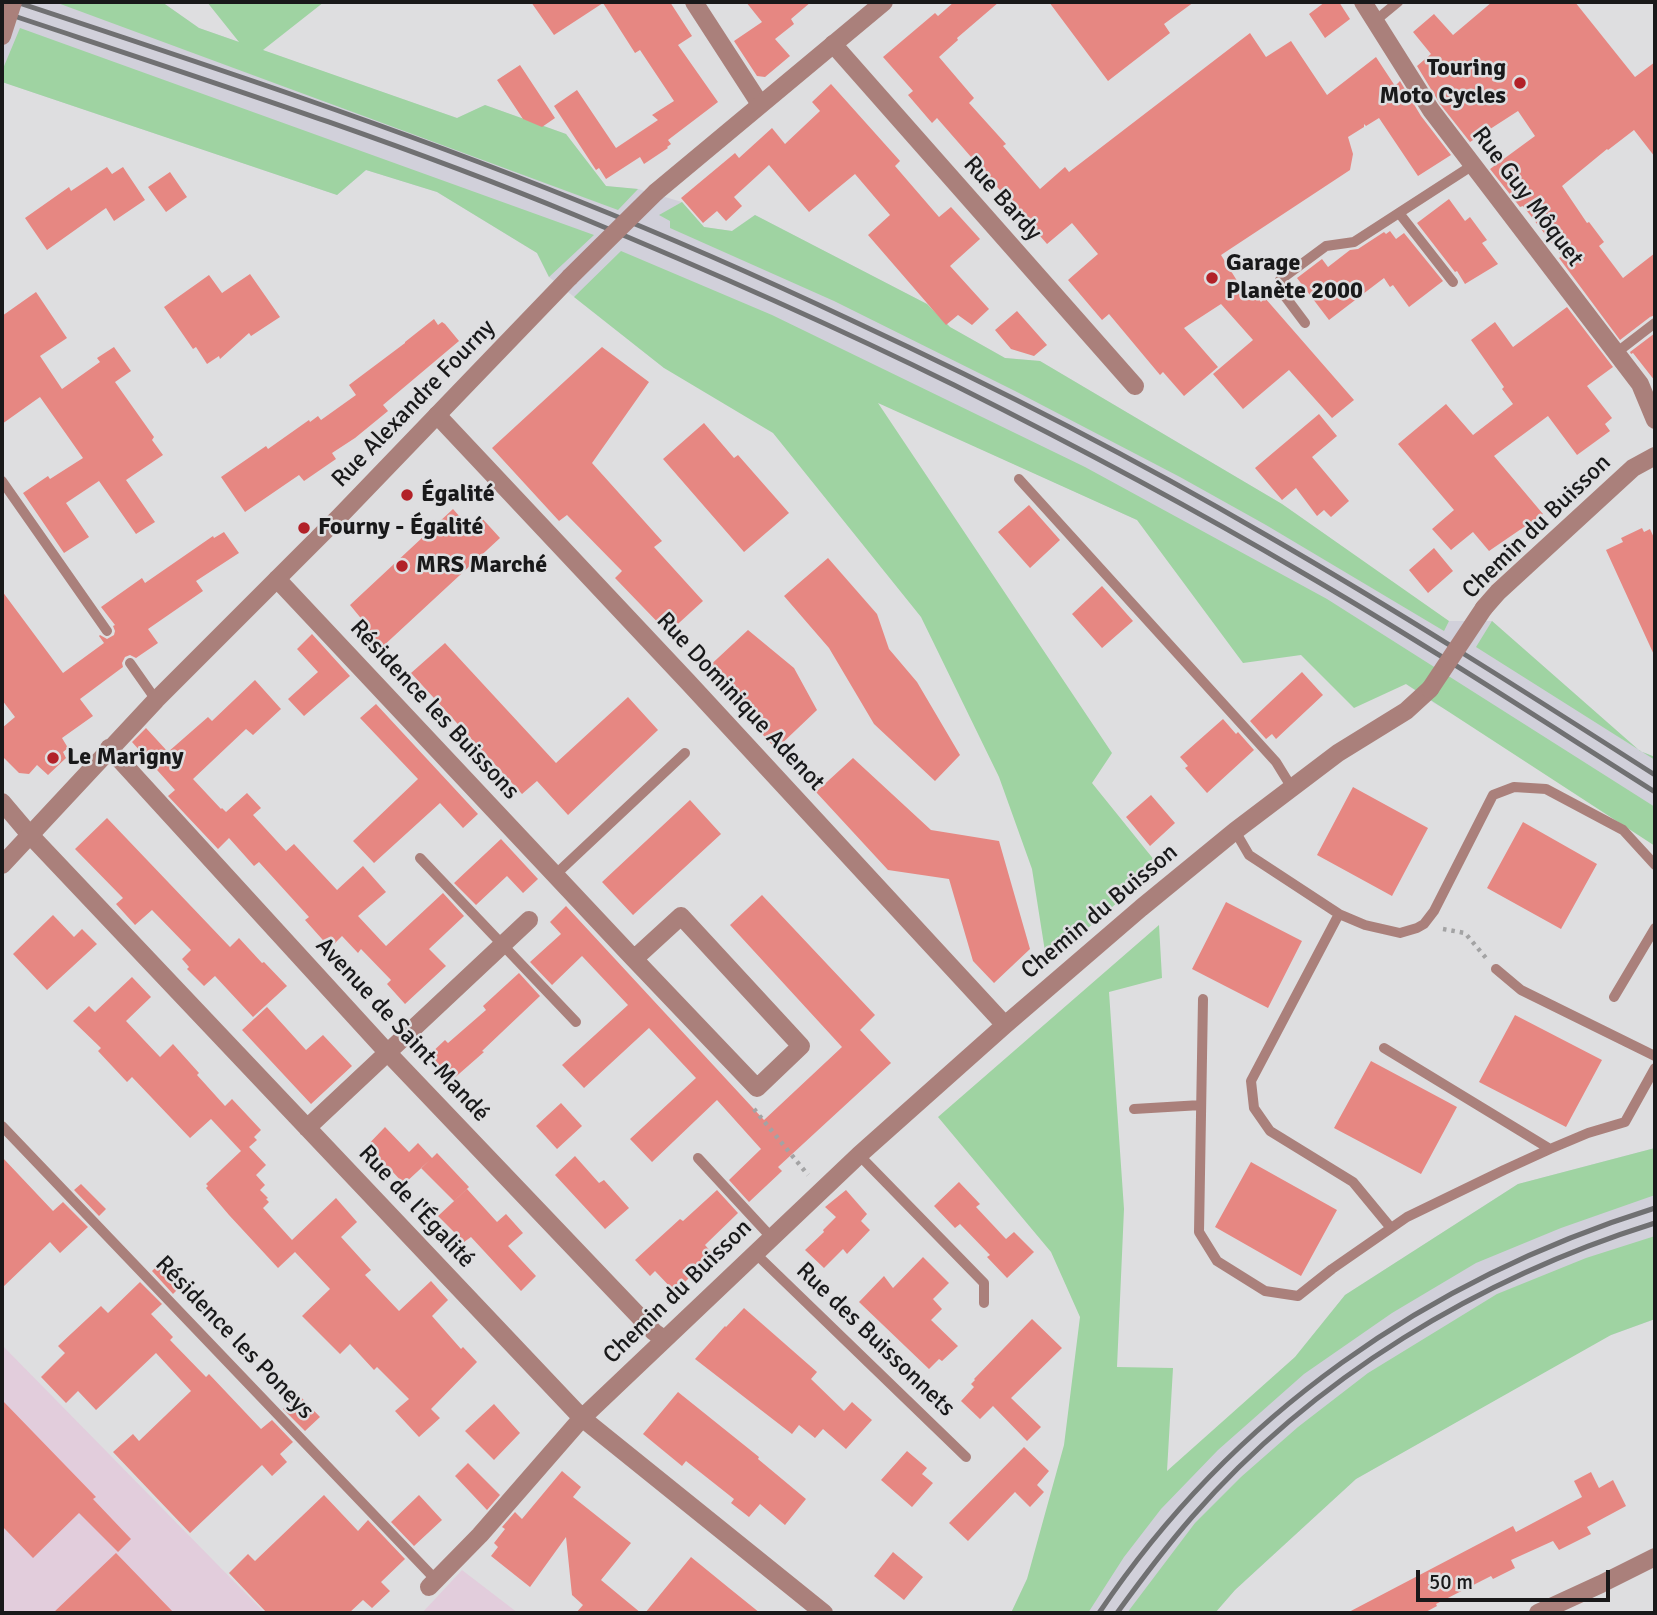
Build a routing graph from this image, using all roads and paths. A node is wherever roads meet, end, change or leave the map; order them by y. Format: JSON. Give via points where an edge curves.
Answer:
{"nodes":[{"id":1,"x":13,"y":2,"type":"edge"},
{"id":2,"x":694,"y":2,"type":"edge"},
{"id":3,"x":884,"y":2,"type":"edge"},
{"id":4,"x":1363,"y":2,"type":"edge"},
{"id":5,"x":1398,"y":2,"type":"edge"},
{"id":6,"x":1375,"y":21,"type":"junction"},
{"id":7,"x":2,"y":36,"type":"edge"},
{"id":8,"x":833,"y":44,"type":"junction"},
{"id":9,"x":760,"y":104,"type":"junction"},
{"id":10,"x":1472,"y":165,"type":"junction"},
{"id":11,"x":1399,"y":213,"type":"junction"},
{"id":12,"x":1452,"y":282,"type":"dead end"},
{"id":13,"x":1304,"y":323,"type":"dead end"},
{"id":14,"x":1655,"y":323,"type":"edge"},
{"id":15,"x":1616,"y":353,"type":"junction"},
{"id":16,"x":1135,"y":386,"type":"dead end"},
{"id":17,"x":437,"y":415,"type":"junction"},
{"id":18,"x":1655,"y":420,"type":"edge"},
{"id":19,"x":1655,"y":456,"type":"edge"},
{"id":20,"x":1019,"y":479,"type":"dead end"},
{"id":21,"x":2,"y":481,"type":"edge"},
{"id":22,"x":277,"y":579,"type":"junction"},
{"id":23,"x":107,"y":631,"type":"dead end"},
{"id":24,"x":130,"y":663,"type":"dead end"},
{"id":25,"x":156,"y":700,"type":"junction"},
{"id":26,"x":109,"y":748,"type":"junction"},
{"id":27,"x":685,"y":753,"type":"dead end"},
{"id":28,"x":1292,"y":788,"type":"junction"},
{"id":29,"x":2,"y":802,"type":"edge"},
{"id":30,"x":1235,"y":831,"type":"junction"},
{"id":31,"x":30,"y":835,"type":"junction"},
{"id":32,"x":420,"y":858,"type":"dead end"},
{"id":33,"x":2,"y":865,"type":"edge"},
{"id":34,"x":1655,"y":865,"type":"edge"},
{"id":35,"x":555,"y":875,"type":"junction"},
{"id":36,"x":1339,"y":914,"type":"junction"},
{"id":37,"x":529,"y":920,"type":"dead end"},
{"id":38,"x":1424,"y":924,"type":"junction"},
{"id":39,"x":1655,"y":928,"type":"edge"},
{"id":40,"x":502,"y":946,"type":"junction"},
{"id":41,"x":634,"y":959,"type":"junction"},
{"id":42,"x":1496,"y":968,"type":"joint"},
{"id":43,"x":1615,"y":997,"type":"dead end"},
{"id":44,"x":1203,"y":999,"type":"dead end"},
{"id":45,"x":576,"y":1022,"type":"dead end"},
{"id":46,"x":1005,"y":1025,"type":"junction"},
{"id":47,"x":1384,"y":1048,"type":"dead end"},
{"id":48,"x":387,"y":1052,"type":"junction"},
{"id":49,"x":1655,"y":1056,"type":"edge"},
{"id":50,"x":1655,"y":1068,"type":"edge"},
{"id":51,"x":757,"y":1088,"type":"junction"},
{"id":52,"x":1201,"y":1105,"type":"junction"},
{"id":53,"x":1134,"y":1109,"type":"dead end"},
{"id":54,"x":2,"y":1126,"type":"edge"},
{"id":55,"x":307,"y":1128,"type":"junction"},
{"id":56,"x":1550,"y":1149,"type":"junction"},
{"id":57,"x":859,"y":1155,"type":"junction"},
{"id":58,"x":698,"y":1158,"type":"dead end"},
{"id":59,"x":820,"y":1190,"type":"junction"},
{"id":60,"x":1391,"y":1228,"type":"junction"},
{"id":61,"x":771,"y":1237,"type":"junction"},
{"id":62,"x":755,"y":1253,"type":"junction"},
{"id":63,"x":985,"y":1303,"type":"dead end"},
{"id":64,"x":664,"y":1339,"type":"junction"},
{"id":65,"x":582,"y":1418,"type":"junction"},
{"id":66,"x":966,"y":1457,"type":"dead end"},
{"id":67,"x":1655,"y":1557,"type":"edge"},
{"id":68,"x":432,"y":1584,"type":"joint"},
{"id":69,"x":824,"y":1613,"type":"edge"},
{"id":70,"x":1538,"y":1613,"type":"edge"}],
"edges":[{"from":1,"to":7,"type":"street","bridge":true},
{"from":2,"to":9,"type":"street"},
{"from":3,"to":8,"type":"street","name":"Rue Alexandre Fourny"},
{"from":4,"to":6,"type":"street","name":"Rue Guy Môquet"},
{"from":5,"to":6,"type":"lane"},
{"from":6,"to":10,"type":"street","name":"Rue Guy Môquet"},
{"from":8,"to":9,"type":"street","name":"Rue Alexandre Fourny"},
{"from":8,"to":16,"type":"street","name":"Rue Bardy"},
{"from":9,"to":17,"type":"street","name":"Rue Alexandre Fourny","bridge":true,"via":[[656,192]]},
{"from":10,"to":11,"type":"lane"},
{"from":10,"to":15,"type":"street","name":"Rue Guy Môquet"},
{"from":11,"to":12,"type":"lane"},
{"from":11,"to":13,"type":"lane","via":[[1354,242],[1326,246],[1280,280],[1281,291]]},
{"from":14,"to":15,"type":"lane"},
{"from":15,"to":18,"type":"street","name":"Rue Guy Môquet","via":[[1640,384]]},
{"from":17,"to":22,"type":"street","name":"Rue Alexandre Fourny"},
{"from":17,"to":46,"type":"street","name":"Rue Dominique Adenot"},
{"from":19,"to":28,"type":"street","name":"Chemin du Buisson","bridge":true,"via":[[1633,468],[1498,592],[1430,689],[1406,711]]},
{"from":20,"to":28,"type":"lane","via":[[1276,762]]},
{"from":21,"to":23,"type":"lane"},
{"from":22,"to":25,"type":"street","name":"Rue Alexandre Fourny"},
{"from":22,"to":35,"type":"street","name":"Résidence les Buissons"},
{"from":24,"to":25,"type":"lane"},
{"from":25,"to":26,"type":"street","name":"Rue Alexandre Fourny"},
{"from":26,"to":31,"type":"street","name":"Rue Alexandre Fourny"},
{"from":26,"to":48,"type":"street","name":"Avenue de Saint-Mandé"},
{"from":27,"to":35,"type":"lane"},
{"from":28,"to":30,"type":"street","name":"Chemin du Buisson"},
{"from":29,"to":31,"type":"street","name":"Rue de l'Égalité"},
{"from":30,"to":36,"type":"lane","via":[[1249,855]]},
{"from":30,"to":46,"type":"street","name":"Chemin du Buisson"},
{"from":31,"to":33,"type":"street","name":"Rue Alexandre Fourny"},
{"from":31,"to":55,"type":"street","name":"Rue de l'Égalité"},
{"from":32,"to":40,"type":"lane"},
{"from":34,"to":38,"type":"lane","via":[[1623,830],[1546,789],[1514,787],[1493,795]]},
{"from":35,"to":41,"type":"street","name":"Résidence les Buissons"},
{"from":36,"to":38,"type":"lane","via":[[1400,933]]},
{"from":36,"to":60,"type":"lane","via":[[1251,1081],[1254,1108],[1270,1131],[1353,1182]]},
{"from":37,"to":40,"type":"street"},
{"from":38,"to":42,"type":"path","via":[[1465,933]]},
{"from":39,"to":43,"type":"lane"},
{"from":40,"to":45,"type":"lane"},
{"from":40,"to":48,"type":"street"},
{"from":41,"to":51,"type":"street","name":"Résidence les Buissons"},
{"from":41,"to":51,"type":"street","via":[[681,916],[802,1045]]},
{"from":42,"to":49,"type":"lane","via":[[1521,990]]},
{"from":44,"to":52,"type":"lane"},
{"from":46,"to":57,"type":"street","name":"Chemin du Buisson"},
{"from":47,"to":56,"type":"lane"},
{"from":48,"to":55,"type":"street"},
{"from":48,"to":64,"type":"street","name":"Avenue de Saint-Mandé"},
{"from":50,"to":56,"type":"lane","via":[[1625,1122]]},
{"from":51,"to":59,"type":"path","via":[[752,1106]]},
{"from":52,"to":53,"type":"lane"},
{"from":52,"to":60,"type":"lane","via":[[1199,1232],[1217,1261],[1265,1290],[1298,1296]]},
{"from":54,"to":68,"type":"lane","name":"Résidence les Poneys"},
{"from":55,"to":65,"type":"street","name":"Rue de l'Égalité"},
{"from":56,"to":60,"type":"lane"},
{"from":57,"to":59,"type":"street","name":"Chemin du Buisson"},
{"from":57,"to":63,"type":"lane","via":[[984,1283]]},
{"from":58,"to":61,"type":"lane"},
{"from":59,"to":61,"type":"street","name":"Chemin du Buisson"},
{"from":61,"to":62,"type":"street","name":"Chemin du Buisson"},
{"from":62,"to":64,"type":"street","name":"Chemin du Buisson"},
{"from":62,"to":66,"type":"lane","name":"Rue des Buissonnets"},
{"from":64,"to":65,"type":"street","name":"Chemin du Buisson"},
{"from":65,"to":68,"type":"street","name":"Chemin du Buisson"},
{"from":65,"to":69,"type":"street","name":"Rue de l'Égalité"},
{"from":67,"to":70,"type":"street"}]}
